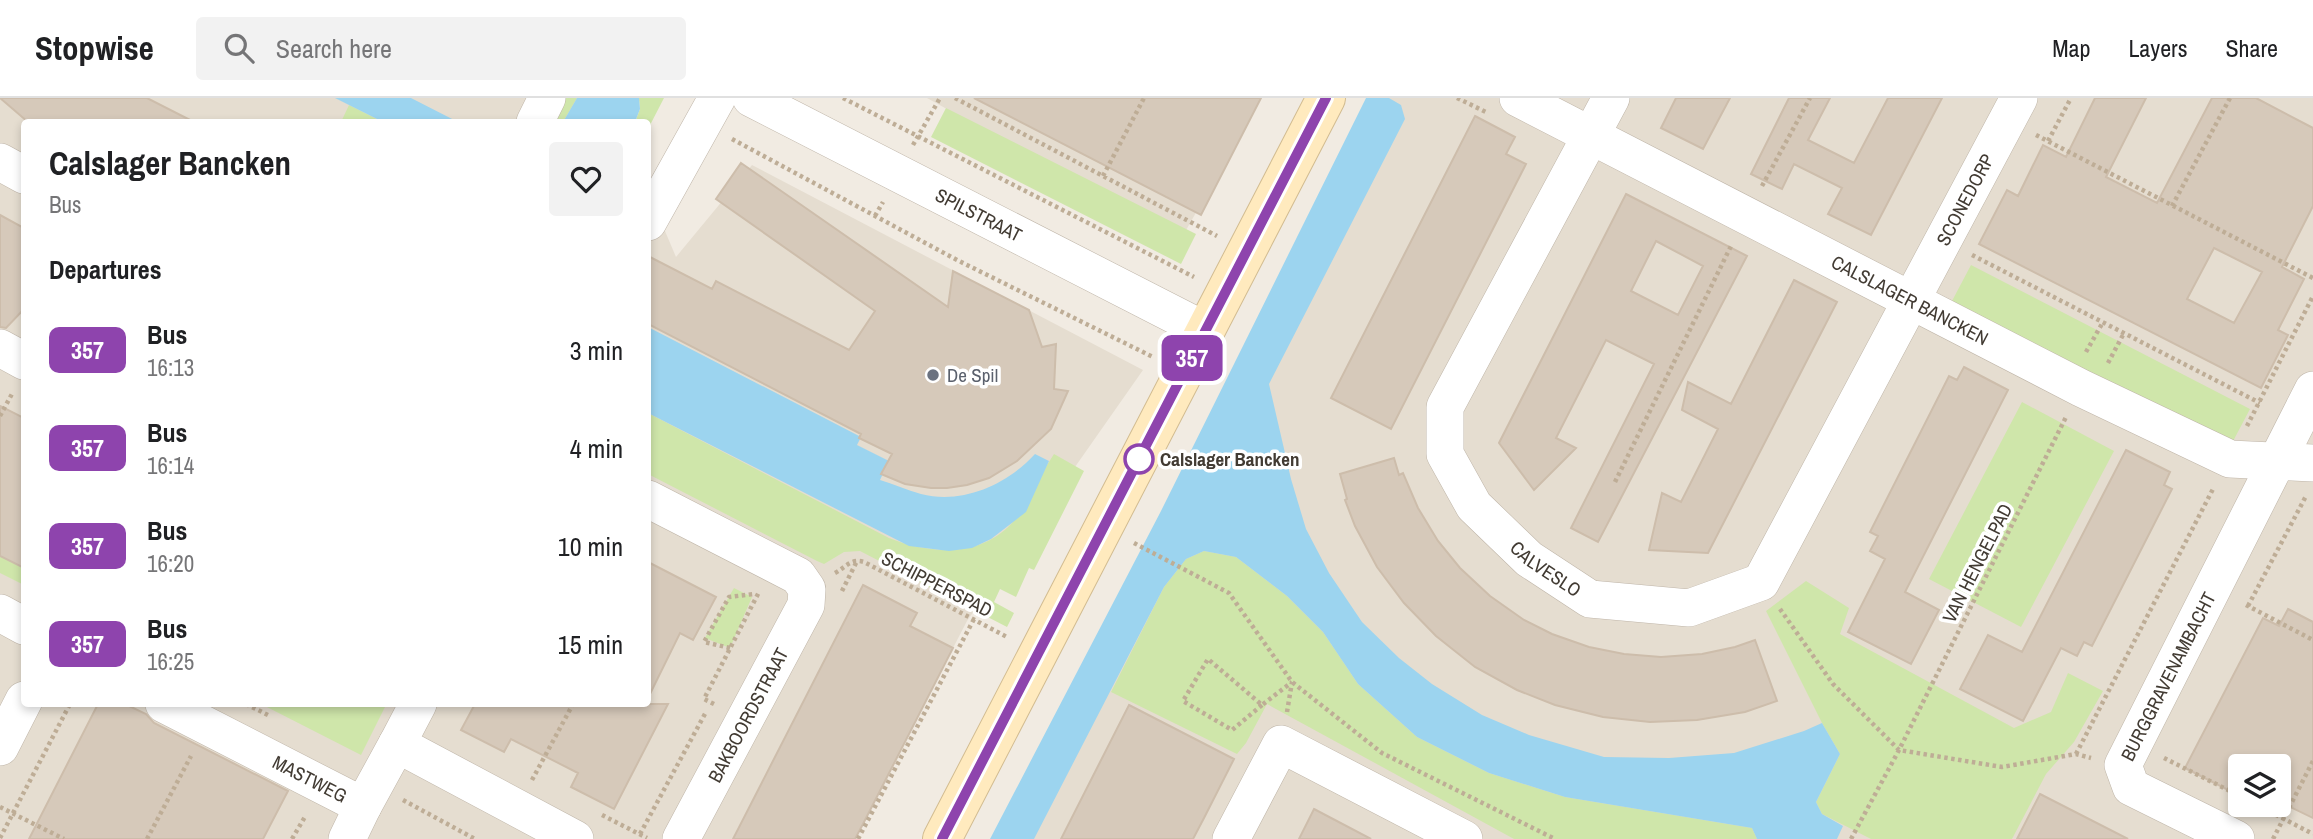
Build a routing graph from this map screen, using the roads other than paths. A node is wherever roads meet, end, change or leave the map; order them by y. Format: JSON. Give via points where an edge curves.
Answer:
{"nodes":[{"id":1,"x":547,"y":98,"type":"edge"},
{"id":2,"x":751,"y":98,"type":"edge"},
{"id":3,"x":1326,"y":98,"type":"edge"},
{"id":4,"x":1518,"y":98,"type":"edge"},
{"id":5,"x":1611,"y":98,"type":"edge"},
{"id":6,"x":2013,"y":109,"type":"edge"},
{"id":7,"x":710,"y":111,"type":"edge"},
{"id":8,"x":536,"y":119,"type":"edge"},
{"id":9,"x":1590,"y":136,"type":"junction"},
{"id":10,"x":0,"y":162,"type":"edge"},
{"id":11,"x":21,"y":173,"type":"edge"},
{"id":12,"x":651,"y":217,"type":"edge"},
{"id":13,"x":1912,"y":299,"type":"junction"},
{"id":14,"x":1206,"y":331,"type":"junction"},
{"id":15,"x":0,"y":348,"type":"edge"},
{"id":16,"x":21,"y":359,"type":"edge"},
{"id":17,"x":2305,"y":406,"type":"edge"},
{"id":18,"x":2276,"y":463,"type":"junction"},
{"id":19,"x":2311,"y":477,"type":"edge"},
{"id":20,"x":651,"y":501,"type":"edge"},
{"id":21,"x":0,"y":613,"type":"edge"},
{"id":22,"x":21,"y":624,"type":"edge"},
{"id":23,"x":21,"y":706,"type":"edge"},
{"id":24,"x":177,"y":707,"type":"edge"},
{"id":25,"x":416,"y":707,"type":"edge"},
{"id":26,"x":212,"y":715,"type":"edge"},
{"id":27,"x":397,"y":744,"type":"junction"},
{"id":28,"x":0,"y":747,"type":"edge"},
{"id":29,"x":369,"y":796,"type":"junction"},
{"id":30,"x":347,"y":839,"type":"edge"},
{"id":31,"x":575,"y":839,"type":"edge"},
{"id":32,"x":681,"y":839,"type":"edge"},
{"id":33,"x":942,"y":839,"type":"edge"},
{"id":34,"x":1231,"y":839,"type":"edge"},
{"id":35,"x":1464,"y":839,"type":"edge"},
{"id":36,"x":2236,"y":839,"type":"edge"}],
"edges":[{"from":1,"to":8,"type":"street"},
{"from":2,"to":14,"type":"street","name":"SPILSTRAAT"},
{"from":3,"to":14,"type":"street"},
{"from":4,"to":9,"type":"street","name":"CALSLAGER BANCKEN"},
{"from":5,"to":9,"type":"street"},
{"from":6,"to":13,"type":"street","name":"SCONEDORP"},
{"from":7,"to":12,"type":"street"},
{"from":9,"to":13,"type":"street","name":"CALSLAGER BANCKEN"},
{"from":9,"to":13,"type":"street","name":"CALVESLO","via":[[1445,407],[1445,454],[1474,506],[1529,559],[1590,599],[1689,608],[1761,582]]},
{"from":10,"to":11,"type":"street"},
{"from":13,"to":18,"type":"street","name":"CALSLAGER BANCKEN","via":[[2081,388],[2230,459]]},
{"from":14,"to":33,"type":"street"},
{"from":15,"to":16,"type":"street"},
{"from":17,"to":18,"type":"street","name":"BURGGRAVENAMBACHT"},
{"from":18,"to":19,"type":"street","name":"CALSLAGER BANCKEN"},
{"from":18,"to":36,"type":"street","name":"BURGGRAVENAMBACHT","via":[[2123,765],[2131,787]]},
{"from":20,"to":32,"type":"street","name":"BAKBOORDSTRAAT","via":[[767,579],[798,576],[807,589],[806,605]]},
{"from":21,"to":22,"type":"street"},
{"from":23,"to":28,"type":"street"},
{"from":24,"to":26,"type":"street","name":"MASTWEG"},
{"from":25,"to":27,"type":"street","name":"MASTWEG"},
{"from":26,"to":29,"type":"street","name":"MASTWEG"},
{"from":27,"to":29,"type":"street","name":"MASTWEG"},
{"from":27,"to":31,"type":"street"},
{"from":29,"to":30,"type":"street"},
{"from":34,"to":35,"type":"street","via":[[1281,744]]}]}
